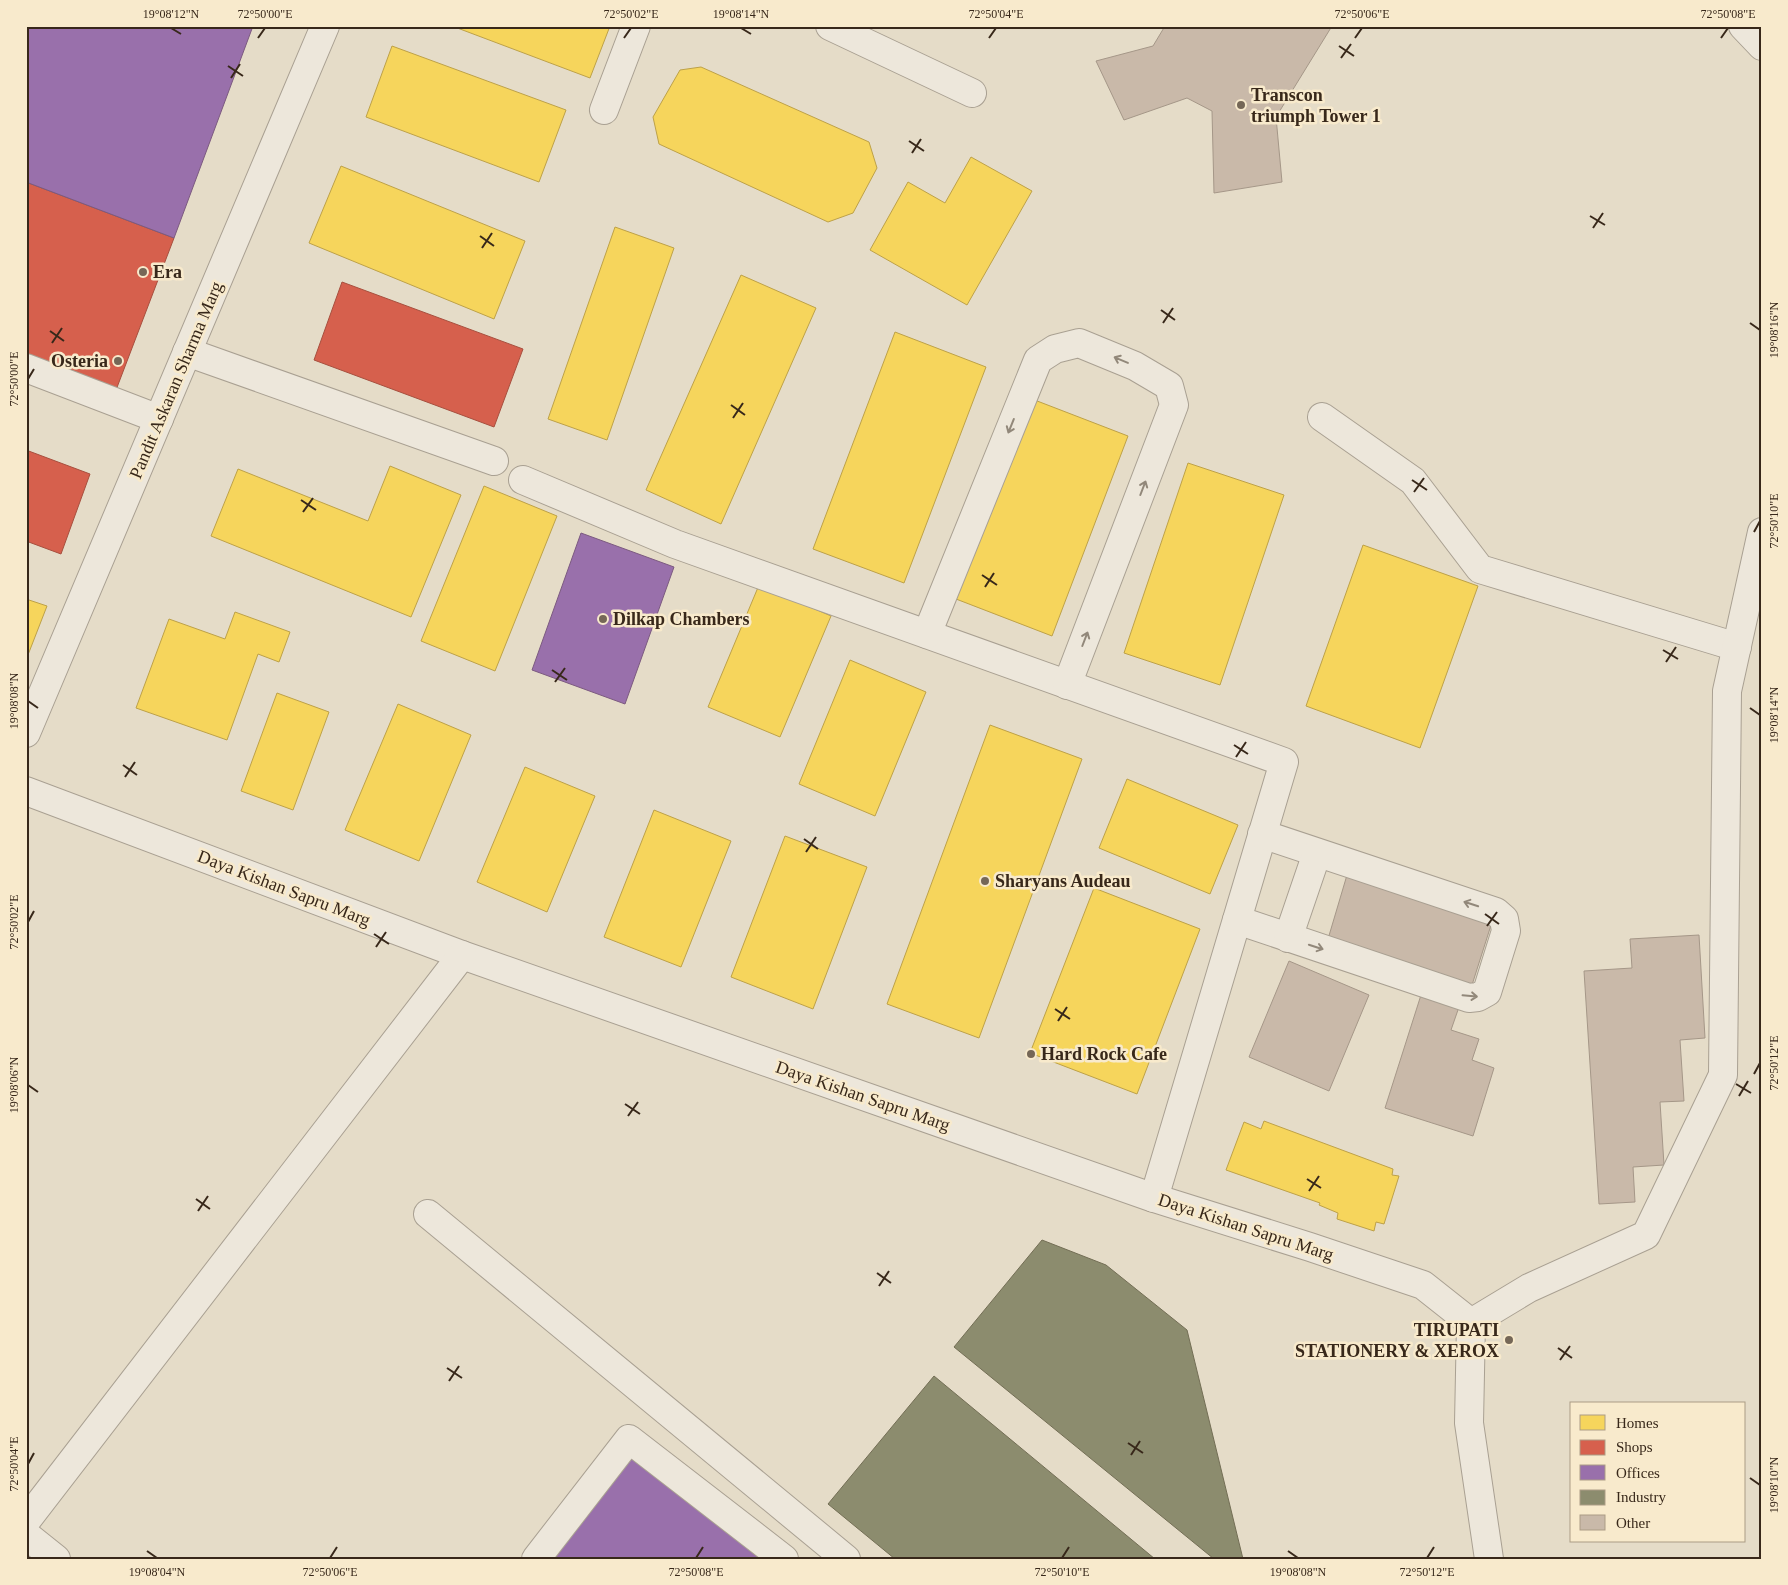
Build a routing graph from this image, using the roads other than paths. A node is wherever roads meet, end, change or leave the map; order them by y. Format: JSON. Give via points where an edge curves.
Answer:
{"nodes":[{"id":1,"x":325,"y":26,"type":"edge"},
{"id":2,"x":636,"y":26,"type":"edge"},
{"id":3,"x":830,"y":26,"type":"edge"},
{"id":4,"x":1743,"y":26,"type":"edge"},
{"id":5,"x":1762,"y":46,"type":"edge"},
{"id":6,"x":972,"y":93,"type":"dead end"},
{"id":7,"x":604,"y":110,"type":"dead end"},
{"id":8,"x":187,"y":352,"type":"junction"},
{"id":9,"x":26,"y":368,"type":"edge"},
{"id":10,"x":1322,"y":417,"type":"dead end"},
{"id":11,"x":159,"y":419,"type":"junction"},
{"id":12,"x":494,"y":462,"type":"dead end"},
{"id":13,"x":523,"y":480,"type":"dead end"},
{"id":14,"x":1762,"y":532,"type":"edge"},
{"id":15,"x":926,"y":634,"type":"junction"},
{"id":16,"x":1737,"y":647,"type":"junction"},
{"id":17,"x":1068,"y":685,"type":"junction"},
{"id":18,"x":26,"y":733,"type":"edge"},
{"id":19,"x":26,"y":791,"type":"edge"},
{"id":20,"x":1262,"y":834,"type":"junction"},
{"id":21,"x":1317,"y":852,"type":"junction"},
{"id":22,"x":1237,"y":920,"type":"junction"},
{"id":23,"x":1288,"y":938,"type":"junction"},
{"id":24,"x":462,"y":955,"type":"junction"},
{"id":25,"x":1154,"y":1198,"type":"junction"},
{"id":26,"x":428,"y":1214,"type":"dead end"},
{"id":27,"x":1471,"y":1323,"type":"junction"},
{"id":28,"x":26,"y":1521,"type":"edge"},
{"id":29,"x":26,"y":1535,"type":"edge"},
{"id":30,"x":56,"y":1559,"type":"edge"},
{"id":31,"x":536,"y":1559,"type":"edge"},
{"id":32,"x":784,"y":1559,"type":"edge"},
{"id":33,"x":846,"y":1559,"type":"edge"},
{"id":34,"x":1489,"y":1559,"type":"edge"}],
"edges":[{"from":1,"to":8,"type":"street","name":"Pandit Askaran Sharma Marg"},
{"from":2,"to":7,"type":"street"},
{"from":3,"to":6,"type":"street"},
{"from":4,"to":5,"type":"street"},
{"from":8,"to":11,"type":"street","name":"Pandit Askaran Sharma Marg"},
{"from":8,"to":12,"type":"street"},
{"from":9,"to":11,"type":"street"},
{"from":10,"to":16,"type":"street","via":[[1413,481],[1480,570]]},
{"from":11,"to":18,"type":"street","name":"Pandit Askaran Sharma Marg"},
{"from":13,"to":15,"type":"street","via":[[676,544]]},
{"from":14,"to":16,"type":"street"},
{"from":15,"to":17,"type":"street"},
{"from":17,"to":15,"type":"street","one_way":true,"via":[[1174,405],[1169,386],[1136,366],[1079,343],[1055,349],[1038,360]]},
{"from":16,"to":27,"type":"street","via":[[1727,691],[1723,1075],[1646,1235],[1529,1288]]},
{"from":17,"to":20,"type":"street","via":[[1284,762]]},
{"from":19,"to":24,"type":"street","name":"Daya Kishan Sapru Marg"},
{"from":20,"to":21,"type":"street"},
{"from":20,"to":22,"type":"street"},
{"from":21,"to":23,"type":"street"},
{"from":23,"to":21,"type":"street","one_way":true,"via":[[1469,998],[1487,992],[1506,931],[1504,919],[1496,912]]},
{"from":22,"to":23,"type":"street"},
{"from":22,"to":25,"type":"street"},
{"from":24,"to":25,"type":"street","name":"Daya Kishan Sapru Marg"},
{"from":24,"to":28,"type":"street"},
{"from":25,"to":27,"type":"street","name":"Daya Kishan Sapru Marg","via":[[1423,1285]]},
{"from":26,"to":33,"type":"street"},
{"from":27,"to":34,"type":"street","via":[[1469,1423]]},
{"from":29,"to":30,"type":"street"},
{"from":31,"to":32,"type":"street","via":[[629,1439]]}]}
